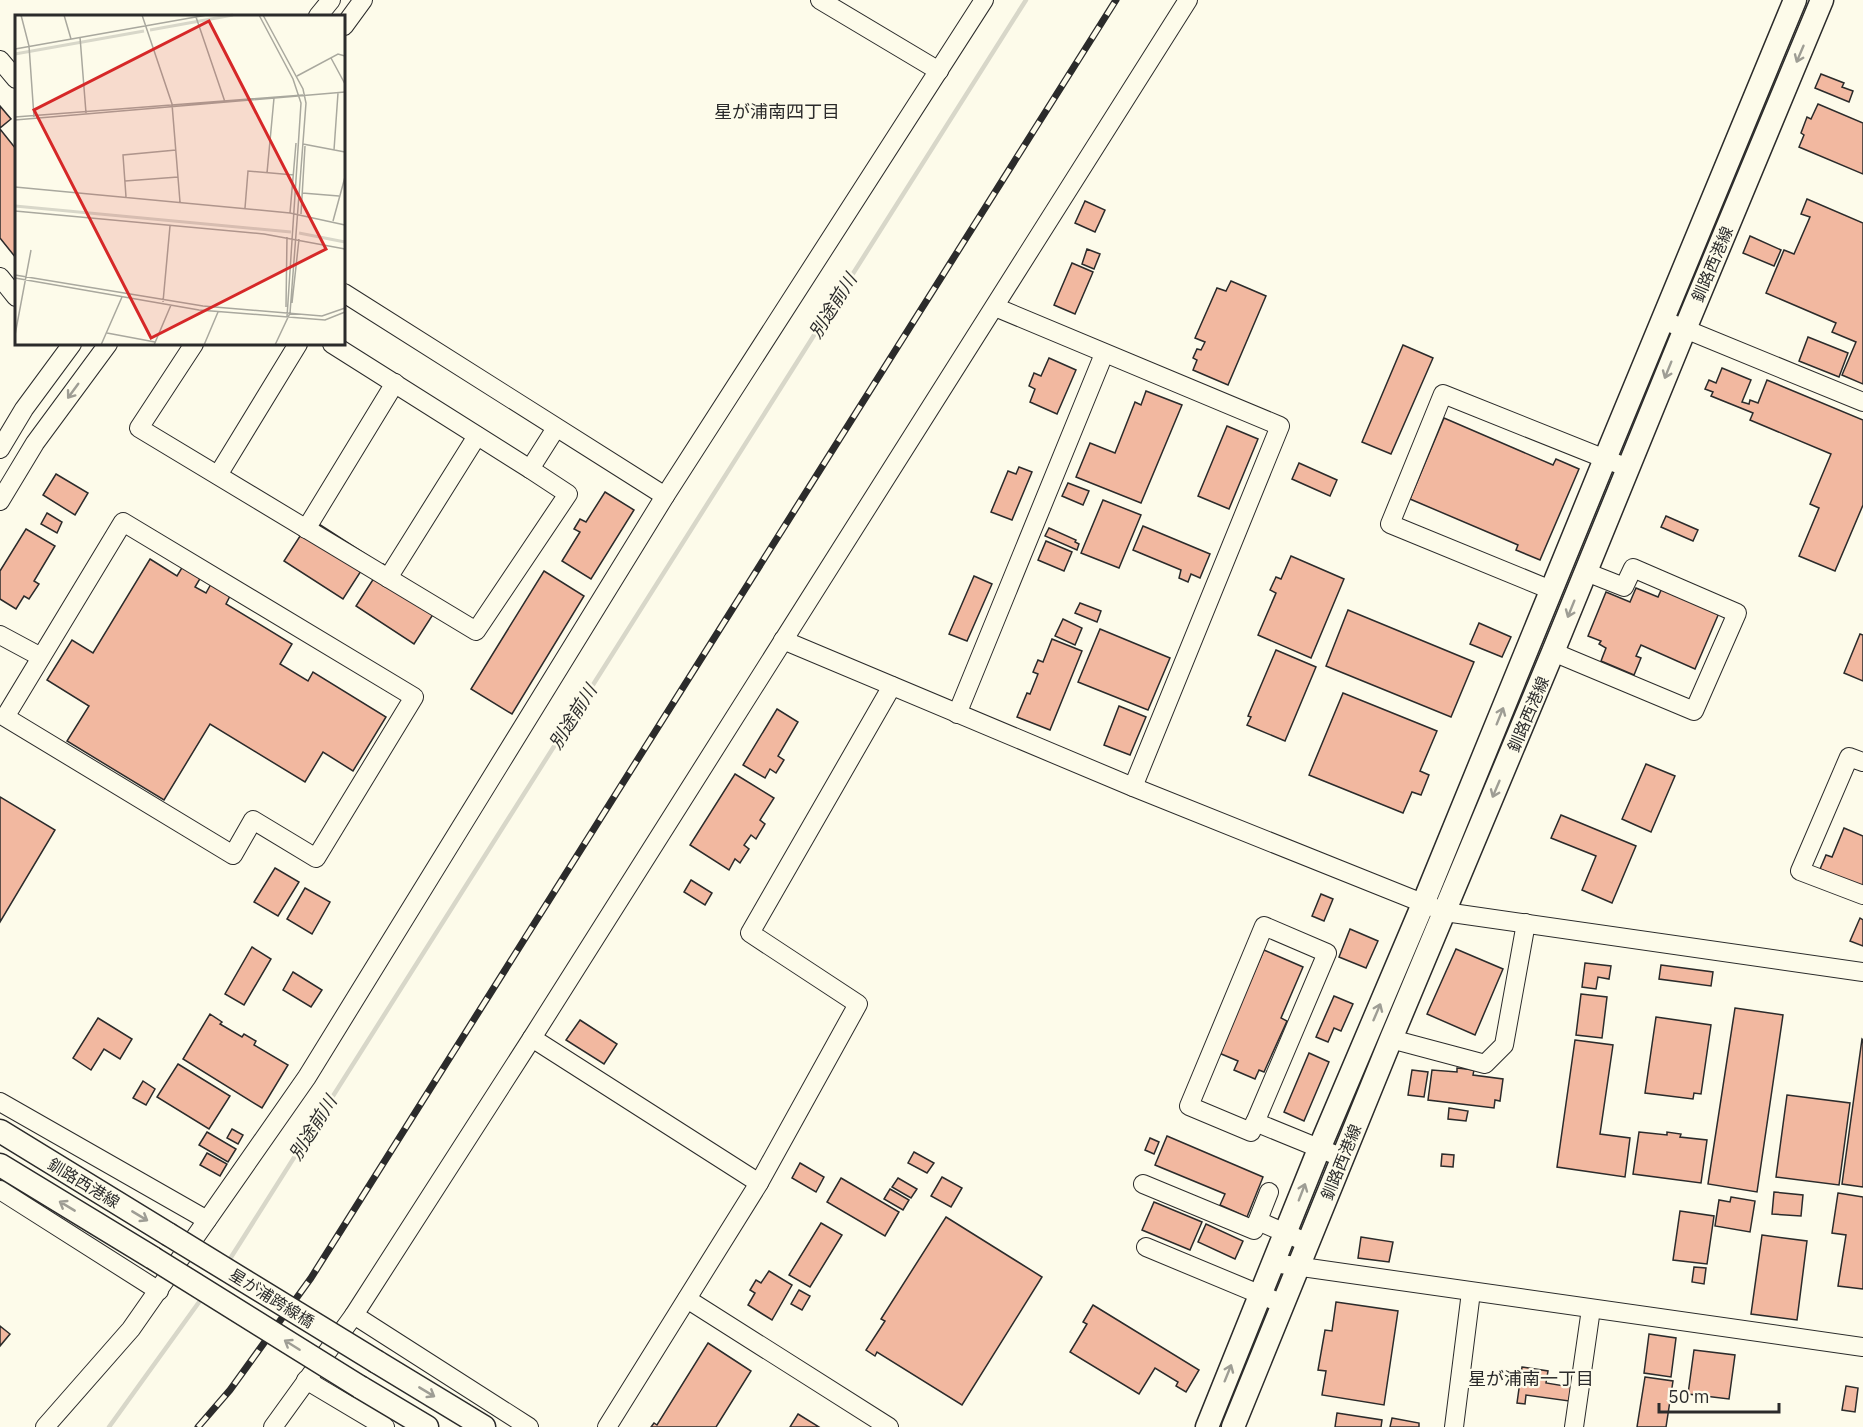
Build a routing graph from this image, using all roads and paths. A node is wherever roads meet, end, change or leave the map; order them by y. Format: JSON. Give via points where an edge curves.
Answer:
{"nodes":[{"id":1,"x":331,"y":0,"type":"edge"},
{"id":2,"x":363,"y":0,"type":"edge"},
{"id":3,"x":820,"y":0,"type":"edge"},
{"id":4,"x":984,"y":0,"type":"edge"},
{"id":5,"x":1188,"y":0,"type":"edge"},
{"id":6,"x":1795,"y":0,"type":"edge"},
{"id":7,"x":1822,"y":0,"type":"edge"},
{"id":8,"x":319,"y":15,"type":"edge"},
{"id":9,"x":345,"y":25,"type":"edge"},
{"id":10,"x":0,"y":60,"type":"edge"},
{"id":11,"x":939,"y":71,"type":"junction"},
{"id":12,"x":15,"y":79,"type":"edge"},
{"id":13,"x":0,"y":277,"type":"edge"},
{"id":14,"x":345,"y":293,"type":"edge"},
{"id":15,"x":15,"y":296,"type":"edge"},
{"id":16,"x":995,"y":307,"type":"junction"},
{"id":17,"x":1663,"y":320,"type":"junction"},
{"id":18,"x":1685,"y":329,"type":"junction"},
{"id":19,"x":107,"y":345,"type":"edge"},
{"id":20,"x":193,"y":345,"type":"edge"},
{"id":21,"x":297,"y":345,"type":"edge"},
{"id":22,"x":334,"y":345,"type":"edge"},
{"id":23,"x":63,"y":347,"type":"edge"},
{"id":24,"x":1104,"y":354,"type":"junction"},
{"id":25,"x":395,"y":383,"type":"junction"},
{"id":26,"x":1863,"y":402,"type":"edge"},
{"id":27,"x":556,"y":428,"type":"junction"},
{"id":28,"x":477,"y":435,"type":"junction"},
{"id":29,"x":0,"y":448,"type":"edge"},
{"id":30,"x":1605,"y":459,"type":"junction"},
{"id":31,"x":1628,"y":468,"type":"junction"},
{"id":32,"x":530,"y":469,"type":"junction"},
{"id":33,"x":218,"y":475,"type":"junction"},
{"id":34,"x":664,"y":496,"type":"junction"},
{"id":35,"x":0,"y":501,"type":"edge"},
{"id":36,"x":306,"y":528,"type":"junction"},
{"id":37,"x":1586,"y":572,"type":"junction"},
{"id":38,"x":388,"y":578,"type":"junction"},
{"id":39,"x":1551,"y":590,"type":"junction"},
{"id":40,"x":0,"y":635,"type":"edge"},
{"id":41,"x":783,"y":640,"type":"junction"},
{"id":42,"x":1553,"y":652,"type":"junction"},
{"id":43,"x":41,"y":657,"type":"junction"},
{"id":44,"x":892,"y":686,"type":"junction"},
{"id":45,"x":957,"y":714,"type":"junction"},
{"id":46,"x":1863,"y":762,"type":"edge"},
{"id":47,"x":1133,"y":786,"type":"junction"},
{"id":48,"x":1863,"y":895,"type":"edge"},
{"id":49,"x":1423,"y":904,"type":"junction"},
{"id":50,"x":1445,"y":912,"type":"junction"},
{"id":51,"x":1526,"y":923,"type":"junction"},
{"id":52,"x":1863,"y":972,"type":"edge"},
{"id":53,"x":532,"y":1038,"type":"junction"},
{"id":54,"x":1391,"y":1039,"type":"junction"},
{"id":55,"x":0,"y":1102,"type":"edge"},
{"id":56,"x":1255,"y":1122,"type":"junction"},
{"id":57,"x":0,"y":1131,"type":"edge"},
{"id":58,"x":1319,"y":1149,"type":"junction"},
{"id":59,"x":1343,"y":1158,"type":"junction"},
{"id":60,"x":0,"y":1165,"type":"edge"},
{"id":61,"x":759,"y":1183,"type":"junction"},
{"id":62,"x":1143,"y":1184,"type":"dead end"},
{"id":63,"x":0,"y":1190,"type":"edge"},
{"id":64,"x":1269,"y":1192,"type":"dead end"},
{"id":65,"x":207,"y":1220,"type":"junction"},
{"id":66,"x":1258,"y":1221,"type":"junction"},
{"id":67,"x":1286,"y":1233,"type":"junction"},
{"id":68,"x":168,"y":1234,"type":"joint"},
{"id":69,"x":1308,"y":1243,"type":"junction"},
{"id":70,"x":1146,"y":1247,"type":"dead end"},
{"id":71,"x":153,"y":1258,"type":"joint"},
{"id":72,"x":1274,"y":1263,"type":"junction"},
{"id":73,"x":1298,"y":1267,"type":"junction"},
{"id":74,"x":159,"y":1290,"type":"junction"},
{"id":75,"x":1471,"y":1292,"type":"junction"},
{"id":76,"x":1260,"y":1295,"type":"junction"},
{"id":77,"x":687,"y":1299,"type":"junction"},
{"id":78,"x":1283,"y":1304,"type":"junction"},
{"id":79,"x":1591,"y":1309,"type":"junction"},
{"id":80,"x":354,"y":1315,"type":"junction"},
{"id":81,"x":1863,"y":1347,"type":"edge"},
{"id":82,"x":306,"y":1380,"type":"junction"},
{"id":83,"x":45,"y":1427,"type":"edge"},
{"id":84,"x":273,"y":1427,"type":"edge"},
{"id":85,"x":385,"y":1427,"type":"edge"},
{"id":86,"x":427,"y":1427,"type":"edge"},
{"id":87,"x":484,"y":1427,"type":"edge"},
{"id":88,"x":529,"y":1427,"type":"edge"},
{"id":89,"x":607,"y":1427,"type":"edge"},
{"id":90,"x":889,"y":1427,"type":"edge"},
{"id":91,"x":1207,"y":1427,"type":"edge"},
{"id":92,"x":1233,"y":1427,"type":"edge"},
{"id":93,"x":1454,"y":1427,"type":"edge"},
{"id":94,"x":1574,"y":1427,"type":"edge"}],
"edges":[{"from":1,"to":8,"type":"street"},
{"from":2,"to":9,"type":"street"},
{"from":3,"to":11,"type":"street"},
{"from":4,"to":11,"type":"street"},
{"from":5,"to":16,"type":"street"},
{"from":6,"to":17,"type":"main road","name":"釧路西港線"},
{"from":7,"to":18,"type":"main road","name":"釧路西港線","one_way":true},
{"from":10,"to":12,"type":"street"},
{"from":11,"to":34,"type":"street"},
{"from":13,"to":15,"type":"street"},
{"from":14,"to":27,"type":"street"},
{"from":16,"to":24,"type":"street"},
{"from":16,"to":41,"type":"street"},
{"from":17,"to":18,"type":"street"},
{"from":17,"to":30,"type":"main road","name":"釧路西港線"},
{"from":18,"to":26,"type":"street"},
{"from":18,"to":31,"type":"main road","name":"釧路西港線","one_way":true},
{"from":19,"to":35,"type":"street","one_way":true,"via":[[35,443]]},
{"from":20,"to":33,"type":"street","via":[[139,428]]},
{"from":21,"to":33,"type":"street"},
{"from":22,"to":25,"type":"street"},
{"from":23,"to":29,"type":"street"},
{"from":24,"to":45,"type":"street"},
{"from":24,"to":47,"type":"street","via":[[1280,426]]},
{"from":25,"to":28,"type":"street"},
{"from":25,"to":36,"type":"street"},
{"from":27,"to":32,"type":"street"},
{"from":27,"to":34,"type":"street"},
{"from":28,"to":32,"type":"street"},
{"from":28,"to":38,"type":"street"},
{"from":30,"to":31,"type":"street"},
{"from":30,"to":39,"type":"main road","name":"釧路西港線"},
{"from":30,"to":39,"type":"street","via":[[1443,394],[1390,524]]},
{"from":31,"to":37,"type":"main road","name":"釧路西港線"},
{"from":32,"to":38,"type":"street","via":[[568,494],[476,631]]},
{"from":33,"to":36,"type":"street"},
{"from":34,"to":65,"type":"street","via":[[307,1077]]},
{"from":36,"to":38,"type":"street"},
{"from":37,"to":42,"type":"main road","name":"釧路西港線","one_way":true},
{"from":37,"to":42,"type":"street","via":[[1624,587],[1633,568],[1737,613],[1694,711]]},
{"from":49,"to":39,"type":"main road","name":"釧路西港線","one_way":true},
{"from":40,"to":43,"type":"street"},
{"from":41,"to":44,"type":"street"},
{"from":41,"to":53,"type":"street"},
{"from":42,"to":50,"type":"main road","name":"釧路西港線","one_way":true},
{"from":43,"to":43,"type":"street","via":[[5,717],[233,855],[254,820],[316,858],[414,697],[123,522]]},
{"from":44,"to":45,"type":"street"},
{"from":44,"to":61,"type":"street","via":[[750,933],[858,1004]]},
{"from":45,"to":47,"type":"street"},
{"from":46,"to":48,"type":"street","via":[[1849,757],[1800,871]]},
{"from":47,"to":49,"type":"street"},
{"from":49,"to":50,"type":"street"},
{"from":58,"to":49,"type":"main road","name":"釧路西港線","one_way":true},
{"from":50,"to":51,"type":"street"},
{"from":50,"to":54,"type":"main road","name":"釧路西港線"},
{"from":51,"to":52,"type":"street"},
{"from":51,"to":54,"type":"street","via":[[1504,1045],[1485,1064]]},
{"from":53,"to":61,"type":"street"},
{"from":53,"to":80,"type":"street"},
{"from":54,"to":59,"type":"main road","name":"釧路西港線"},
{"from":55,"to":65,"type":"street"},
{"from":56,"to":56,"type":"street","via":[[1327,953],[1264,927],[1189,1106],[1251,1132]]},
{"from":56,"to":58,"type":"street"},
{"from":57,"to":68,"type":"main road","name":"釧路西港線","one_way":true},
{"from":58,"to":59,"type":"street"},
{"from":67,"to":58,"type":"main road","name":"釧路西港線","one_way":true},
{"from":59,"to":69,"type":"main road","name":"釧路西港線"},
{"from":71,"to":60,"type":"main road","name":"釧路西港線","one_way":true},
{"from":61,"to":77,"type":"street"},
{"from":62,"to":66,"type":"street","via":[[1254,1230]]},
{"from":63,"to":74,"type":"street"},
{"from":64,"to":66,"type":"street"},
{"from":65,"to":74,"type":"street"},
{"from":66,"to":67,"type":"street"},
{"from":67,"to":69,"type":"street"},
{"from":67,"to":72,"type":"main road","name":"釧路西港線"},
{"from":68,"to":87,"type":"main road","name":"星が浦跨線橋","one_way":true,"bridge":true},
{"from":69,"to":73,"type":"main road","name":"釧路西港線"},
{"from":70,"to":76,"type":"street"},
{"from":86,"to":71,"type":"main road","name":"星が浦跨線橋","one_way":true,"bridge":true},
{"from":72,"to":73,"type":"street"},
{"from":72,"to":76,"type":"main road","name":"釧路西港線"},
{"from":73,"to":75,"type":"street"},
{"from":73,"to":78,"type":"main road","name":"釧路西港線"},
{"from":74,"to":83,"type":"street","via":[[131,1329]]},
{"from":75,"to":79,"type":"street"},
{"from":75,"to":93,"type":"street"},
{"from":76,"to":78,"type":"street"},
{"from":91,"to":76,"type":"main road","name":"釧路西港線","one_way":true},
{"from":77,"to":89,"type":"street"},
{"from":77,"to":90,"type":"street"},
{"from":78,"to":92,"type":"main road","name":"釧路西港線"},
{"from":79,"to":81,"type":"street"},
{"from":79,"to":94,"type":"street"},
{"from":80,"to":82,"type":"street"},
{"from":80,"to":88,"type":"street"},
{"from":82,"to":84,"type":"street"},
{"from":82,"to":85,"type":"street"}]}
